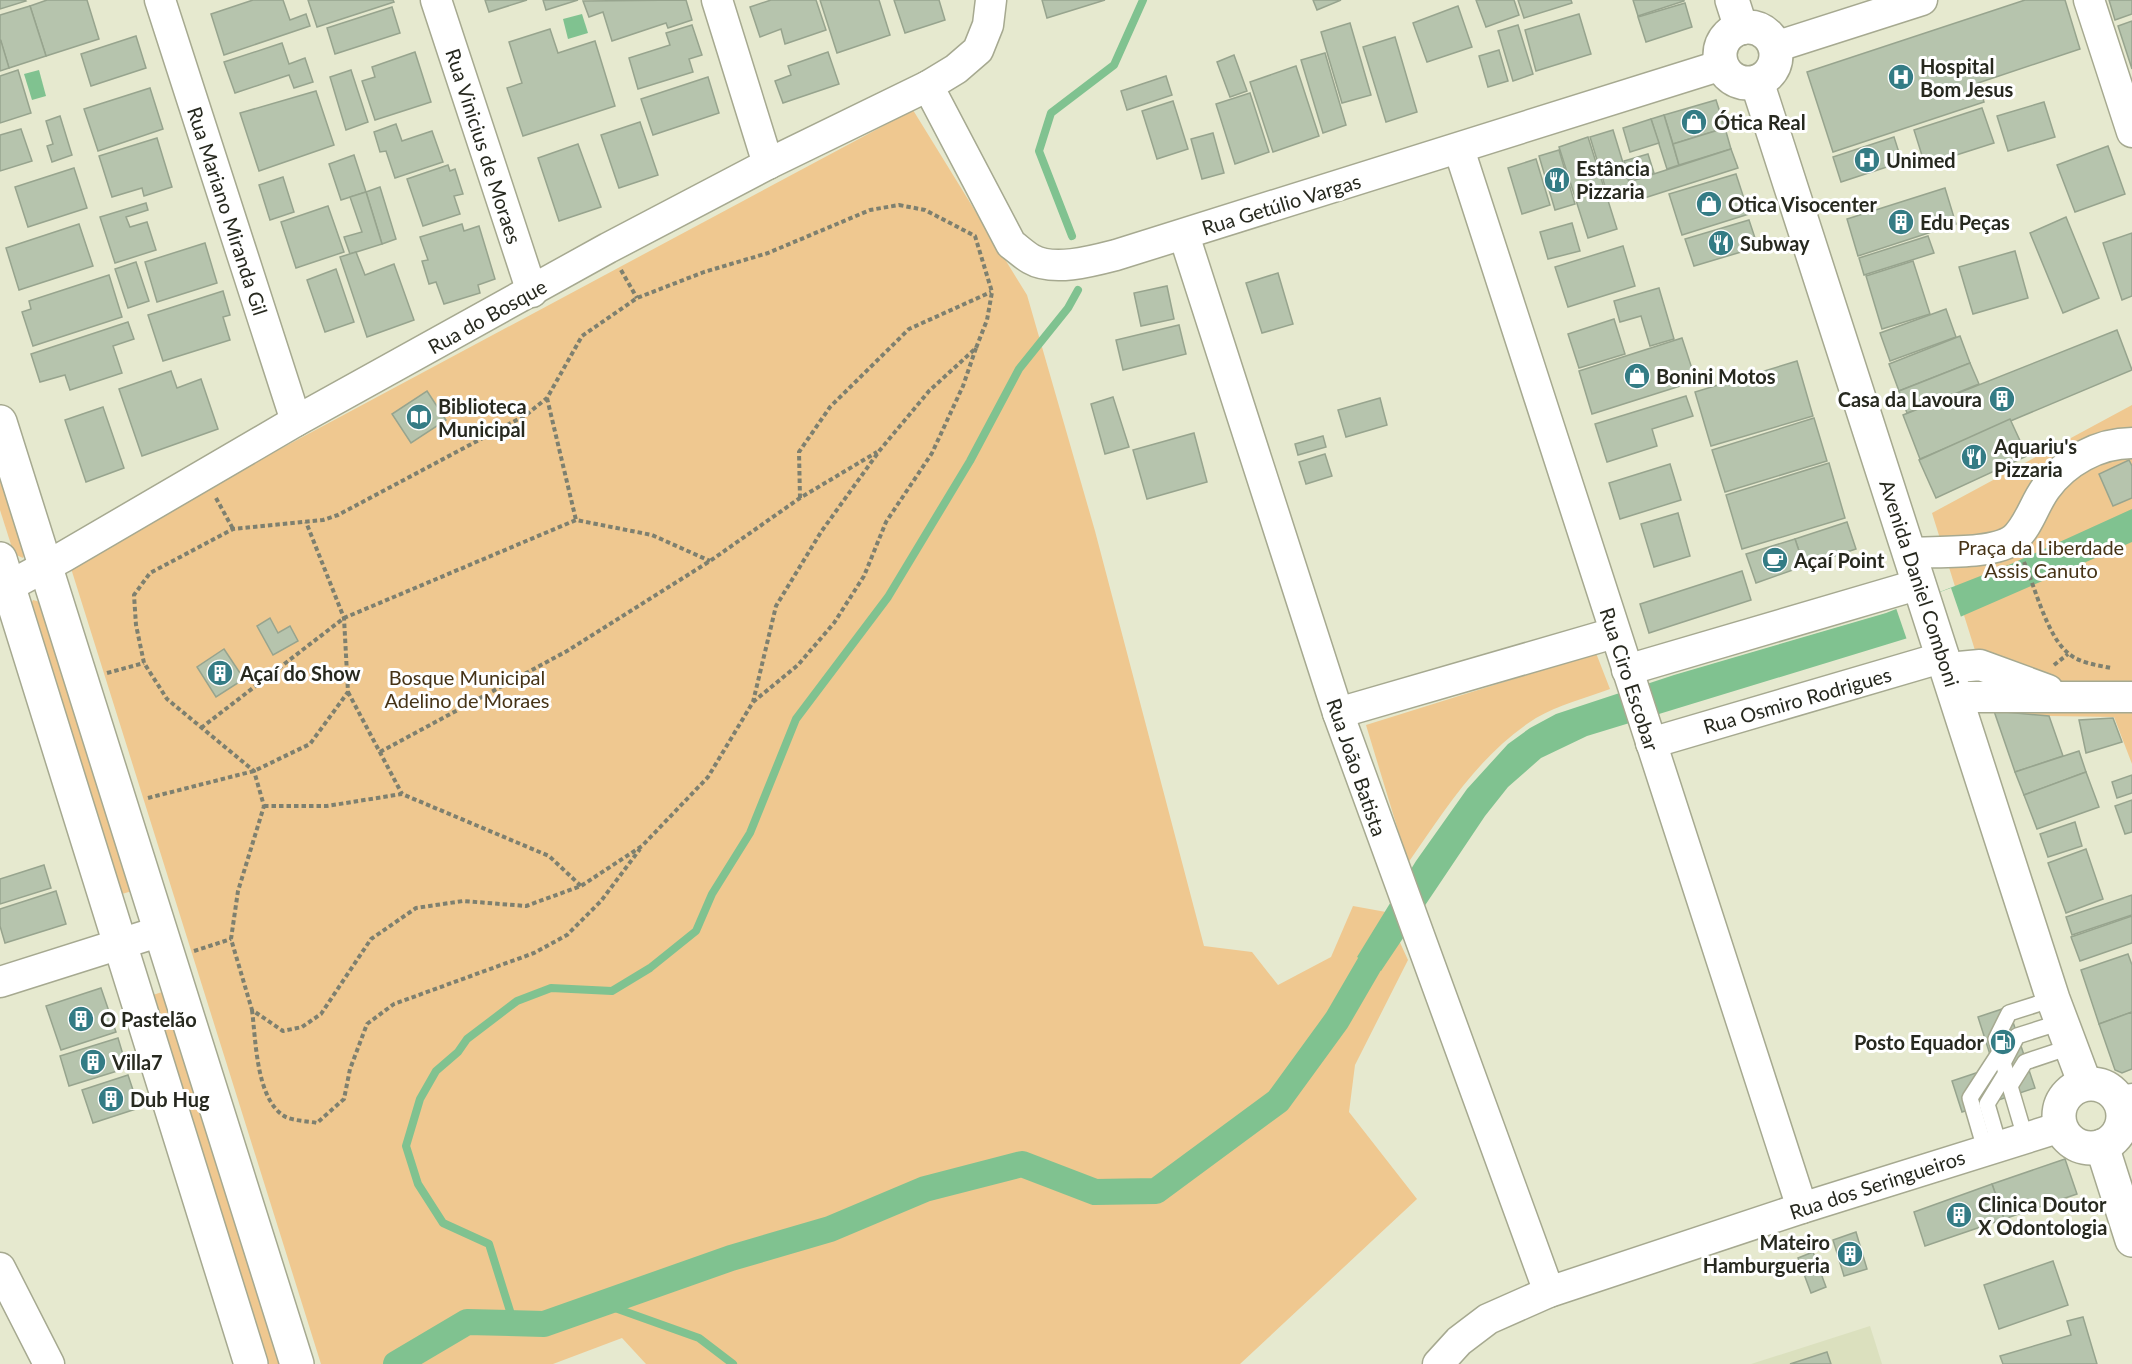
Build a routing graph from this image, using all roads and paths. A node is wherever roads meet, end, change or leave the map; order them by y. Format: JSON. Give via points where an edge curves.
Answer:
{"nodes":[{"id":1,"x":160,"y":0,"type":"edge"},
{"id":2,"x":436,"y":0,"type":"edge"},
{"id":3,"x":717,"y":0,"type":"edge"},
{"id":4,"x":991,"y":0,"type":"edge"},
{"id":5,"x":1922,"y":0,"type":"edge"},
{"id":6,"x":2089,"y":0,"type":"edge"},
{"id":7,"x":1736,"y":14,"type":"edge"},
{"id":8,"x":1774,"y":47,"type":"junction"},
{"id":9,"x":1722,"y":65,"type":"junction"},
{"id":10,"x":1757,"y":82,"type":"junction"},
{"id":11,"x":928,"y":86,"type":"junction"},
{"id":12,"x":2132,"y":132,"type":"edge"},
{"id":13,"x":1459,"y":149,"type":"junction"},
{"id":14,"x":768,"y":164,"type":"junction"},
{"id":15,"x":1184,"y":235,"type":"junction"},
{"id":16,"x":532,"y":292,"type":"junction"},
{"id":17,"x":992,"y":292,"type":"junction"},
{"id":18,"x":976,"y":348,"type":"junction"},
{"id":19,"x":547,"y":398,"type":"junction"},
{"id":20,"x":296,"y":421,"type":"junction"},
{"id":21,"x":0,"y":422,"type":"edge"},
{"id":22,"x":2132,"y":443,"type":"edge"},
{"id":23,"x":880,"y":450,"type":"junction"},
{"id":24,"x":203,"y":476,"type":"junction"},
{"id":25,"x":800,"y":498,"type":"junction"},
{"id":26,"x":576,"y":520,"type":"junction"},
{"id":27,"x":306,"y":522,"type":"junction"},
{"id":28,"x":233,"y":529,"type":"junction"},
{"id":29,"x":1910,"y":553,"type":"junction"},
{"id":30,"x":2022,"y":557,"type":"dead end"},
{"id":31,"x":710,"y":561,"type":"junction"},
{"id":32,"x":45,"y":567,"type":"junction"},
{"id":33,"x":3,"y":579,"type":"edge"},
{"id":34,"x":1922,"y":591,"type":"junction"},
{"id":35,"x":344,"y":618,"type":"junction"},
{"id":36,"x":1614,"y":633,"type":"junction"},
{"id":37,"x":144,"y":663,"type":"junction"},
{"id":38,"x":1946,"y":663,"type":"junction"},
{"id":39,"x":2114,"y":668,"type":"dead end"},
{"id":40,"x":1629,"y":678,"type":"junction"},
{"id":41,"x":81,"y":682,"type":"junction"},
{"id":42,"x":348,"y":692,"type":"junction"},
{"id":43,"x":2132,"y":696,"type":"edge"},
{"id":44,"x":753,"y":702,"type":"junction"},
{"id":45,"x":1338,"y":713,"type":"junction"},
{"id":46,"x":201,"y":728,"type":"junction"},
{"id":47,"x":1648,"y":734,"type":"junction"},
{"id":48,"x":380,"y":752,"type":"junction"},
{"id":49,"x":254,"y":771,"type":"junction"},
{"id":50,"x":402,"y":794,"type":"junction"},
{"id":51,"x":122,"y":806,"type":"junction"},
{"id":52,"x":264,"y":806,"type":"junction"},
{"id":53,"x":642,"y":846,"type":"junction"},
{"id":54,"x":581,"y":886,"type":"junction"},
{"id":55,"x":231,"y":939,"type":"junction"},
{"id":56,"x":119,"y":943,"type":"junction"},
{"id":57,"x":165,"y":945,"type":"junction"},
{"id":58,"x":0,"y":982,"type":"edge"},
{"id":59,"x":252,"y":1010,"type":"junction"},
{"id":60,"x":2061,"y":1023,"type":"junction"},
{"id":61,"x":2005,"y":1068,"type":"junction"},
{"id":62,"x":2085,"y":1084,"type":"junction"},
{"id":63,"x":2126,"y":1101,"type":"edge"},
{"id":64,"x":2061,"y":1127,"type":"junction"},
{"id":65,"x":2003,"y":1144,"type":"junction"},
{"id":66,"x":2102,"y":1146,"type":"junction"},
{"id":67,"x":1802,"y":1208,"type":"junction"},
{"id":68,"x":2132,"y":1240,"type":"edge"},
{"id":69,"x":0,"y":1268,"type":"edge"},
{"id":70,"x":1550,"y":1292,"type":"junction"},
{"id":71,"x":49,"y":1364,"type":"edge"},
{"id":72,"x":251,"y":1364,"type":"edge"},
{"id":73,"x":297,"y":1364,"type":"edge"},
{"id":74,"x":1438,"y":1364,"type":"edge"}],
"edges":[{"from":1,"to":20,"type":"street","name":"Rua Mariano Miranda Gil"},
{"from":2,"to":16,"type":"street","name":"Rua Vinicius de Moraes"},
{"from":3,"to":14,"type":"street"},
{"from":4,"to":11,"type":"street","name":"Rua do Bosque","via":[[988,25],[978,50]]},
{"from":5,"to":8,"type":"street"},
{"from":6,"to":12,"type":"street"},
{"from":7,"to":8,"type":"street","via":[[1761,30]]},
{"from":7,"to":9,"type":"street","via":[[1723,42]]},
{"from":8,"to":10,"type":"street","via":[[1771,71]]},
{"from":9,"to":10,"type":"street","via":[[1740,82]]},
{"from":9,"to":13,"type":"street","name":"Rua Getúlio Vargas"},
{"from":10,"to":29,"type":"street","name":"Avenida Daniel Comboni"},
{"from":11,"to":14,"type":"street","name":"Rua do Bosque"},
{"from":11,"to":15,"type":"street","name":"Rua Getúlio Vargas","via":[[1011,244],[1033,260],[1054,264],[1096,260]]},
{"from":13,"to":15,"type":"street","name":"Rua Getúlio Vargas"},
{"from":13,"to":36,"type":"street","name":"Rua Ciro Escobar"},
{"from":14,"to":16,"type":"street","name":"Rua do Bosque"},
{"from":15,"to":45,"type":"street","name":"Rua João Batista"},
{"from":16,"to":20,"type":"street","name":"Rua do Bosque"},
{"from":17,"to":18,"type":"path"},
{"from":17,"to":19,"type":"path","via":[[975,236],[925,210],[899,206],[870,210],[768,253],[637,298],[582,336]]},
{"from":17,"to":25,"type":"path","via":[[909,329],[830,407],[799,452]]},
{"from":18,"to":23,"type":"path","via":[[929,391]]},
{"from":18,"to":44,"type":"path","via":[[932,453],[886,522],[864,576],[834,624],[798,665]]},
{"from":19,"to":26,"type":"path"},
{"from":19,"to":27,"type":"path","via":[[526,415],[338,515]]},
{"from":20,"to":24,"type":"street","name":"Rua do Bosque"},
{"from":21,"to":32,"type":"street"},
{"from":22,"to":29,"type":"street","via":[[2107,445],[2074,460],[2046,488],[2013,539],[2000,546]]},
{"from":23,"to":25,"type":"path"},
{"from":23,"to":44,"type":"path","via":[[821,532],[776,606]]},
{"from":24,"to":28,"type":"path"},
{"from":24,"to":32,"type":"street","name":"Rua do Bosque"},
{"from":25,"to":31,"type":"path"},
{"from":26,"to":31,"type":"path","via":[[652,535]]},
{"from":26,"to":35,"type":"path"},
{"from":27,"to":28,"type":"path"},
{"from":27,"to":35,"type":"path"},
{"from":28,"to":37,"type":"path","via":[[150,573],[134,594]]},
{"from":29,"to":34,"type":"street","name":"Avenida Daniel Comboni"},
{"from":30,"to":39,"type":"path","via":[[2056,639],[2068,654]]},
{"from":31,"to":48,"type":"path","via":[[567,651]]},
{"from":32,"to":33,"type":"street","name":"Rua do Bosque"},
{"from":32,"to":41,"type":"street"},
{"from":33,"to":56,"type":"street"},
{"from":34,"to":38,"type":"street","name":"Avenida Daniel Comboni"},
{"from":34,"to":40,"type":"street"},
{"from":35,"to":42,"type":"path"},
{"from":35,"to":46,"type":"path"},
{"from":36,"to":40,"type":"street","name":"Rua Ciro Escobar"},
{"from":36,"to":45,"type":"street"},
{"from":37,"to":41,"type":"path"},
{"from":37,"to":46,"type":"path","via":[[167,699]]},
{"from":38,"to":43,"type":"street","name":"Rua Osmiro Rodrigues","via":[[2066,696]]},
{"from":38,"to":47,"type":"street","name":"Rua Osmiro Rodrigues"},
{"from":38,"to":60,"type":"street","name":"Avenida Daniel Comboni"},
{"from":40,"to":47,"type":"street","name":"Rua Ciro Escobar"},
{"from":41,"to":51,"type":"street"},
{"from":42,"to":48,"type":"path"},
{"from":42,"to":49,"type":"path","via":[[310,744]]},
{"from":44,"to":53,"type":"path","via":[[708,777]]},
{"from":45,"to":70,"type":"street","name":"Rua João Batista"},
{"from":46,"to":49,"type":"path"},
{"from":47,"to":67,"type":"street","name":"Rua Ciro Escobar"},
{"from":48,"to":50,"type":"path"},
{"from":49,"to":51,"type":"path"},
{"from":49,"to":52,"type":"path"},
{"from":50,"to":52,"type":"path","via":[[327,806]]},
{"from":50,"to":54,"type":"path","via":[[549,856]]},
{"from":51,"to":57,"type":"street"},
{"from":52,"to":55,"type":"path","via":[[238,891]]},
{"from":53,"to":54,"type":"path"},
{"from":53,"to":59,"type":"path","via":[[601,901],[567,935],[534,953],[394,1004],[367,1024],[350,1069],[344,1099],[317,1123],[285,1117],[266,1096]]},
{"from":54,"to":59,"type":"path","via":[[526,906],[463,901],[416,908],[371,939],[321,1014],[302,1027],[283,1031]]},
{"from":55,"to":57,"type":"path"},
{"from":55,"to":59,"type":"path"},
{"from":56,"to":57,"type":"street"},
{"from":56,"to":58,"type":"street"},
{"from":56,"to":72,"type":"street"},
{"from":57,"to":73,"type":"street"},
{"from":60,"to":61,"type":"lane","via":[[2025,1062]]},
{"from":60,"to":61,"type":"lane","via":[[2017,1036]]},
{"from":60,"to":61,"type":"lane","via":[[2009,1013],[1996,1039]]},
{"from":60,"to":62,"type":"street","name":"Avenida Daniel Comboni"},
{"from":61,"to":65,"type":"lane"},
{"from":61,"to":65,"type":"lane","via":[[1987,1104]]},
{"from":61,"to":65,"type":"lane","via":[[1970,1098]]},
{"from":62,"to":63,"type":"street","via":[[2106,1087]]},
{"from":62,"to":64,"type":"street","via":[[2074,1088],[2061,1105]]},
{"from":63,"to":66,"type":"street","via":[[2118,1133]]},
{"from":64,"to":65,"type":"street","name":"Rua dos Seringueiros"},
{"from":64,"to":66,"type":"street","via":[[2073,1143],[2082,1147]]},
{"from":65,"to":67,"type":"street","name":"Rua dos Seringueiros"},
{"from":66,"to":68,"type":"street"},
{"from":67,"to":70,"type":"street","name":"Rua dos Seringueiros"},
{"from":69,"to":71,"type":"street"},
{"from":70,"to":74,"type":"street","name":"Rua dos Seringueiros","via":[[1488,1319],[1459,1341]]}]}
